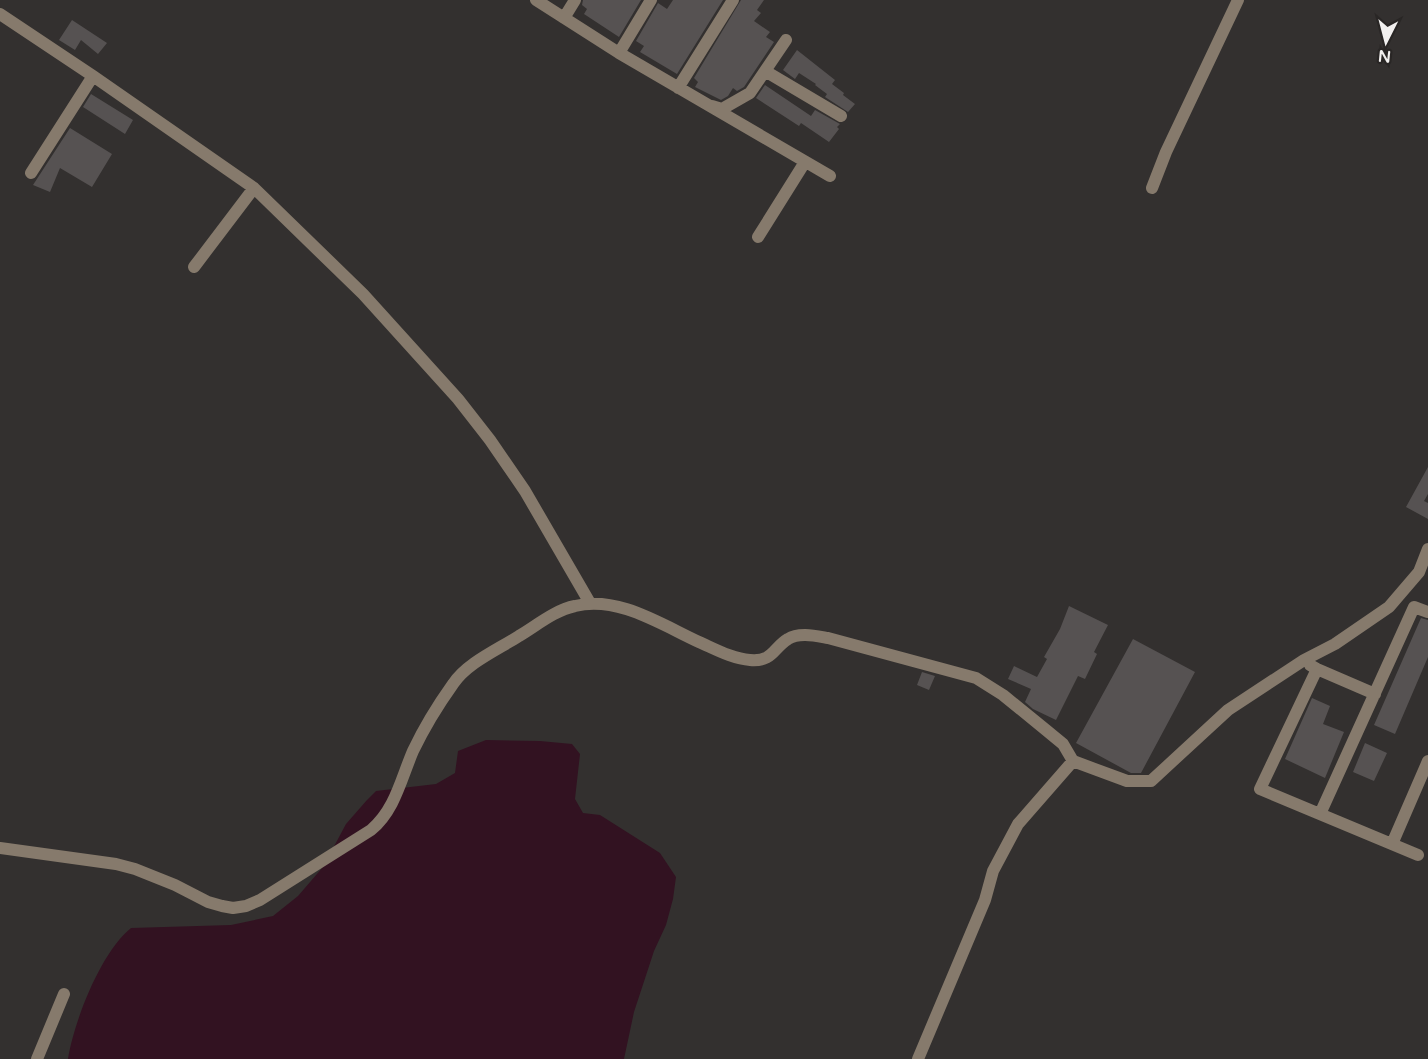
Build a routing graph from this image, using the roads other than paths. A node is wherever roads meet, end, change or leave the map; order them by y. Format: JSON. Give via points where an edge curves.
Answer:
{"nodes":[{"id":1,"x":536,"y":0,"type":"edge"},
{"id":2,"x":575,"y":0,"type":"edge"},
{"id":3,"x":651,"y":0,"type":"edge"},
{"id":4,"x":733,"y":0,"type":"edge"},
{"id":5,"x":1238,"y":0,"type":"edge"},
{"id":6,"x":0,"y":14,"type":"edge"},
{"id":7,"x":564,"y":18,"type":"junction"},
{"id":8,"x":786,"y":40,"type":"dead end"},
{"id":9,"x":618,"y":53,"type":"junction"},
{"id":10,"x":765,"y":71,"type":"junction"},
{"id":11,"x":93,"y":76,"type":"junction"},
{"id":12,"x":678,"y":88,"type":"junction"},
{"id":13,"x":703,"y":103,"type":"junction"},
{"id":14,"x":841,"y":116,"type":"dead end"},
{"id":15,"x":805,"y":162,"type":"junction"},
{"id":16,"x":31,"y":173,"type":"dead end"},
{"id":17,"x":830,"y":176,"type":"dead end"},
{"id":18,"x":254,"y":188,"type":"junction"},
{"id":19,"x":1152,"y":188,"type":"dead end"},
{"id":20,"x":758,"y":237,"type":"dead end"},
{"id":21,"x":194,"y":267,"type":"dead end"},
{"id":22,"x":1428,"y":549,"type":"edge"},
{"id":23,"x":590,"y":603,"type":"junction"},
{"id":24,"x":1428,"y":612,"type":"edge"},
{"id":25,"x":1304,"y":660,"type":"junction"},
{"id":26,"x":1317,"y":669,"type":"junction"},
{"id":27,"x":1375,"y":694,"type":"junction"},
{"id":28,"x":1073,"y":761,"type":"junction"},
{"id":29,"x":1428,"y":761,"type":"edge"},
{"id":30,"x":1320,"y":814,"type":"junction"},
{"id":31,"x":1392,"y":844,"type":"junction"},
{"id":32,"x":0,"y":849,"type":"edge"},
{"id":33,"x":1418,"y":855,"type":"dead end"},
{"id":34,"x":64,"y":994,"type":"dead end"},
{"id":35,"x":37,"y":1059,"type":"edge"},
{"id":36,"x":918,"y":1059,"type":"edge"}],
"edges":[{"from":1,"to":7,"type":"street"},
{"from":2,"to":7,"type":"street"},
{"from":3,"to":9,"type":"street"},
{"from":4,"to":12,"type":"street"},
{"from":5,"to":19,"type":"street"},
{"from":6,"to":11,"type":"street"},
{"from":7,"to":9,"type":"street"},
{"from":8,"to":10,"type":"street"},
{"from":9,"to":12,"type":"street"},
{"from":10,"to":13,"type":"street","via":[[750,93],[722,109]]},
{"from":10,"to":14,"type":"street"},
{"from":11,"to":16,"type":"street"},
{"from":11,"to":18,"type":"street"},
{"from":12,"to":13,"type":"street"},
{"from":13,"to":15,"type":"street"},
{"from":15,"to":17,"type":"street"},
{"from":15,"to":20,"type":"street"},
{"from":18,"to":21,"type":"street"},
{"from":18,"to":23,"type":"street","via":[[363,294],[458,399],[525,491]]},
{"from":22,"to":25,"type":"street","via":[[1419,572],[1389,607]]},
{"from":23,"to":28,"type":"street","via":[[634,612],[748,660],[761,660],[787,639],[808,635],[976,678],[1063,744]]},
{"from":23,"to":32,"type":"street","via":[[563,610],[464,672],[454,681],[421,735],[384,820],[246,906],[233,908],[208,902],[154,875],[116,864]]},
{"from":24,"to":27,"type":"street","via":[[1414,607]]},
{"from":25,"to":26,"type":"street"},
{"from":25,"to":28,"type":"street","via":[[1228,710],[1151,781],[1127,781]]},
{"from":26,"to":27,"type":"street"},
{"from":26,"to":30,"type":"street","via":[[1260,789]]},
{"from":27,"to":30,"type":"street"},
{"from":28,"to":36,"type":"street","via":[[1018,824],[993,871],[985,900]]},
{"from":29,"to":31,"type":"street"},
{"from":30,"to":31,"type":"street"},
{"from":31,"to":33,"type":"street"},
{"from":34,"to":35,"type":"street"}]}
